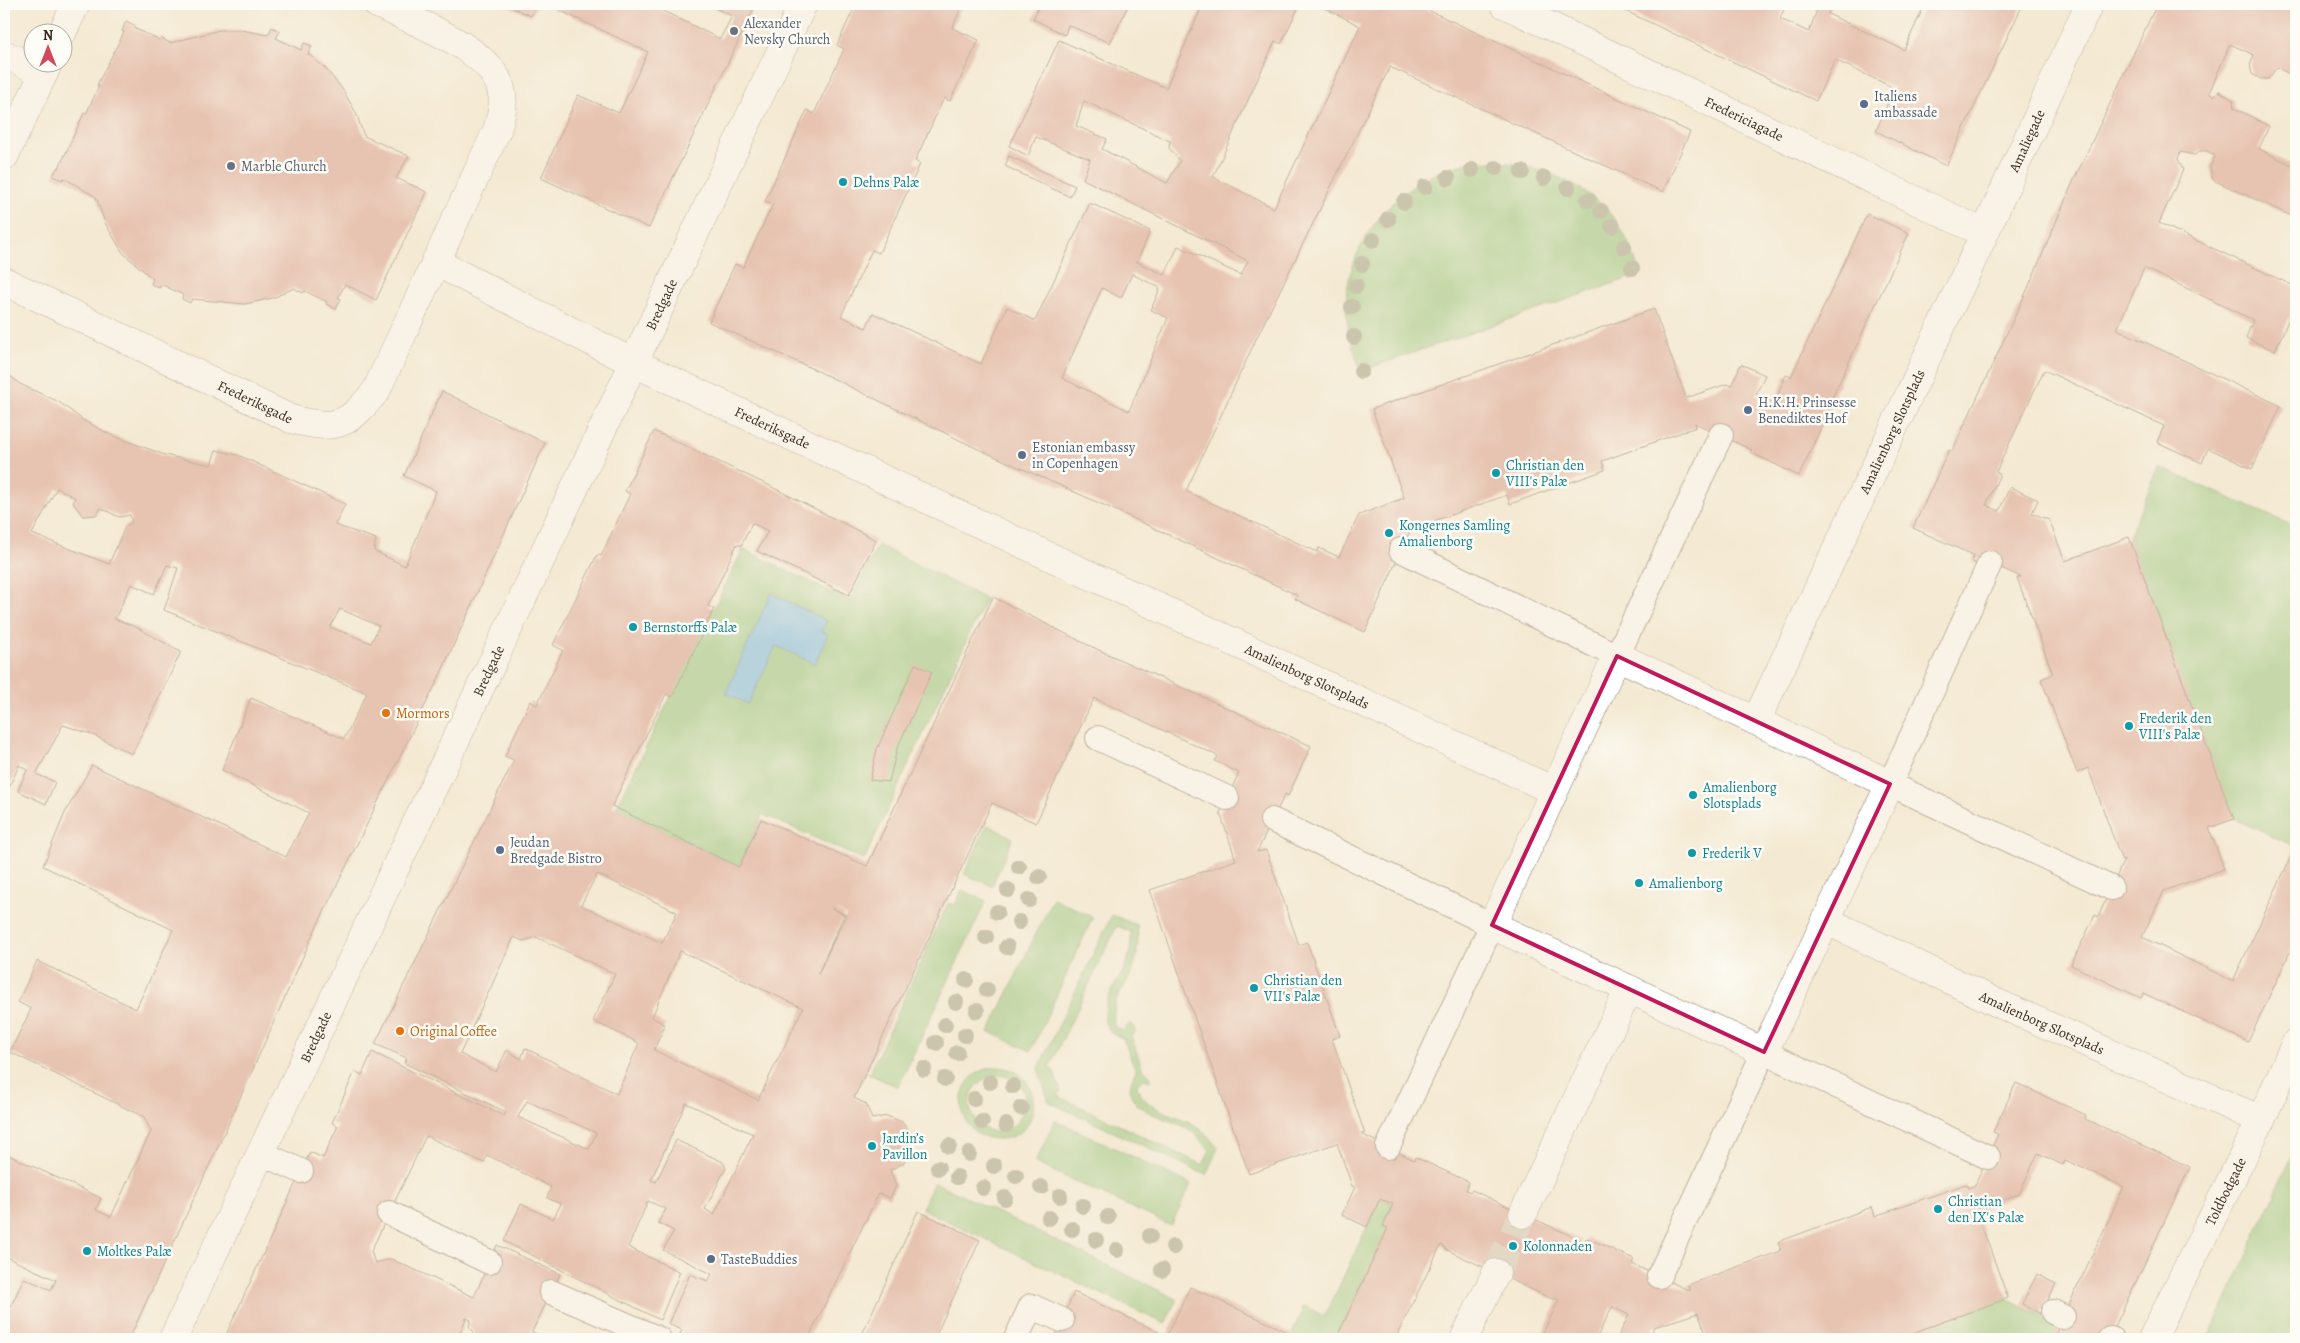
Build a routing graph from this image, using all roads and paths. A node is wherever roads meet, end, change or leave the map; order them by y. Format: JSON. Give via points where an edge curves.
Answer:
{"nodes":[{"id":1,"x":76,"y":4,"type":"edge"},
{"id":2,"x":377,"y":4,"type":"edge"},
{"id":3,"x":803,"y":4,"type":"edge"},
{"id":4,"x":1504,"y":4,"type":"edge"},
{"id":5,"x":2089,"y":4,"type":"edge"},
{"id":6,"x":67,"y":22,"type":"edge"},
{"id":7,"x":4,"y":54,"type":"edge"},
{"id":8,"x":22,"y":60,"type":"edge"},
{"id":9,"x":44,"y":72,"type":"edge"},
{"id":10,"x":4,"y":157,"type":"edge"},
{"id":11,"x":1984,"y":233,"type":"junction"},
{"id":12,"x":435,"y":262,"type":"junction"},
{"id":13,"x":1964,"y":278,"type":"joint"},
{"id":14,"x":4,"y":281,"type":"edge"},
{"id":15,"x":634,"y":363,"type":"junction"},
{"id":16,"x":1721,"y":435,"type":"dead end"},
{"id":17,"x":1401,"y":550,"type":"dead end"},
{"id":18,"x":1990,"y":563,"type":"dead end"},
{"id":19,"x":1113,"y":586,"type":"joint"},
{"id":20,"x":1618,"y":656,"type":"junction"},
{"id":21,"x":1756,"y":721,"type":"junction"},
{"id":22,"x":1098,"y":738,"type":"dead end"},
{"id":23,"x":1890,"y":784,"type":"junction"},
{"id":24,"x":1554,"y":791,"type":"junction"},
{"id":25,"x":1227,"y":798,"type":"dead end"},
{"id":26,"x":1272,"y":820,"type":"dead end"},
{"id":27,"x":2111,"y":888,"type":"dead end"},
{"id":28,"x":1826,"y":920,"type":"junction"},
{"id":29,"x":1492,"y":924,"type":"junction"},
{"id":30,"x":1629,"y":989,"type":"junction"},
{"id":31,"x":2296,"y":1042,"type":"edge"},
{"id":32,"x":1764,"y":1052,"type":"junction"},
{"id":33,"x":2261,"y":1120,"type":"junction"},
{"id":34,"x":1388,"y":1147,"type":"dead end"},
{"id":35,"x":261,"y":1153,"type":"junction"},
{"id":36,"x":1988,"y":1157,"type":"dead end"},
{"id":37,"x":301,"y":1171,"type":"dead end"},
{"id":38,"x":389,"y":1213,"type":"dead end"},
{"id":39,"x":1523,"y":1214,"type":"tunnel mouth"},
{"id":40,"x":489,"y":1262,"type":"dead end"},
{"id":41,"x":1496,"y":1273,"type":"tunnel mouth"},
{"id":42,"x":1659,"y":1276,"type":"dead end"},
{"id":43,"x":551,"y":1292,"type":"dead end"},
{"id":44,"x":1062,"y":1320,"type":"dead end"},
{"id":45,"x":173,"y":1339,"type":"edge"},
{"id":46,"x":659,"y":1339,"type":"edge"},
{"id":47,"x":1016,"y":1339,"type":"edge"},
{"id":48,"x":1464,"y":1339,"type":"edge"},
{"id":49,"x":2152,"y":1339,"type":"edge"}],
"edges":[{"from":1,"to":6,"type":"street"},
{"from":2,"to":12,"type":"street","name":"Frederiksgade","via":[[470,50],[488,65],[502,89],[503,109],[497,130]]},
{"from":3,"to":15,"type":"street","name":"Bredgade"},
{"from":4,"to":11,"type":"street","name":"Fredericiagade"},
{"from":5,"to":11,"type":"street","name":"Amaliegade"},
{"from":7,"to":8,"type":"street"},
{"from":9,"to":10,"type":"street"},
{"from":11,"to":13,"type":"street","name":"Amaliegade"},
{"from":12,"to":14,"type":"street","name":"Frederiksgade","via":[[376,391],[359,412],[330,426],[291,419]]},
{"from":12,"to":15,"type":"street","name":"Frederiksgade"},
{"from":13,"to":21,"type":"street","name":"Amalienborg Slotsplads"},
{"from":15,"to":19,"type":"street","name":"Frederiksgade"},
{"from":15,"to":35,"type":"street","name":"Bredgade"},
{"from":16,"to":20,"type":"lane"},
{"from":17,"to":20,"type":"lane"},
{"from":18,"to":23,"type":"lane"},
{"from":19,"to":24,"type":"street","name":"Amalienborg Slotsplads"},
{"from":20,"to":21,"type":"street"},
{"from":20,"to":24,"type":"street"},
{"from":21,"to":23,"type":"street"},
{"from":22,"to":25,"type":"lane"},
{"from":23,"to":27,"type":"lane"},
{"from":23,"to":28,"type":"street"},
{"from":24,"to":29,"type":"street"},
{"from":26,"to":29,"type":"lane"},
{"from":28,"to":32,"type":"street"},
{"from":28,"to":33,"type":"street","name":"Amalienborg Slotsplads","via":[[2004,1006]]},
{"from":29,"to":30,"type":"street"},
{"from":29,"to":34,"type":"lane"},
{"from":30,"to":32,"type":"street"},
{"from":30,"to":39,"type":"street"},
{"from":31,"to":33,"type":"street","name":"Toldbodgade"},
{"from":32,"to":36,"type":"lane"},
{"from":32,"to":42,"type":"lane"},
{"from":33,"to":49,"type":"street","name":"Toldbodgade"},
{"from":35,"to":37,"type":"lane"},
{"from":35,"to":45,"type":"street","name":"Bredgade"},
{"from":38,"to":40,"type":"lane"},
{"from":41,"to":48,"type":"street"},
{"from":43,"to":46,"type":"lane"},
{"from":44,"to":47,"type":"lane","via":[[1031,1306]]}]}
